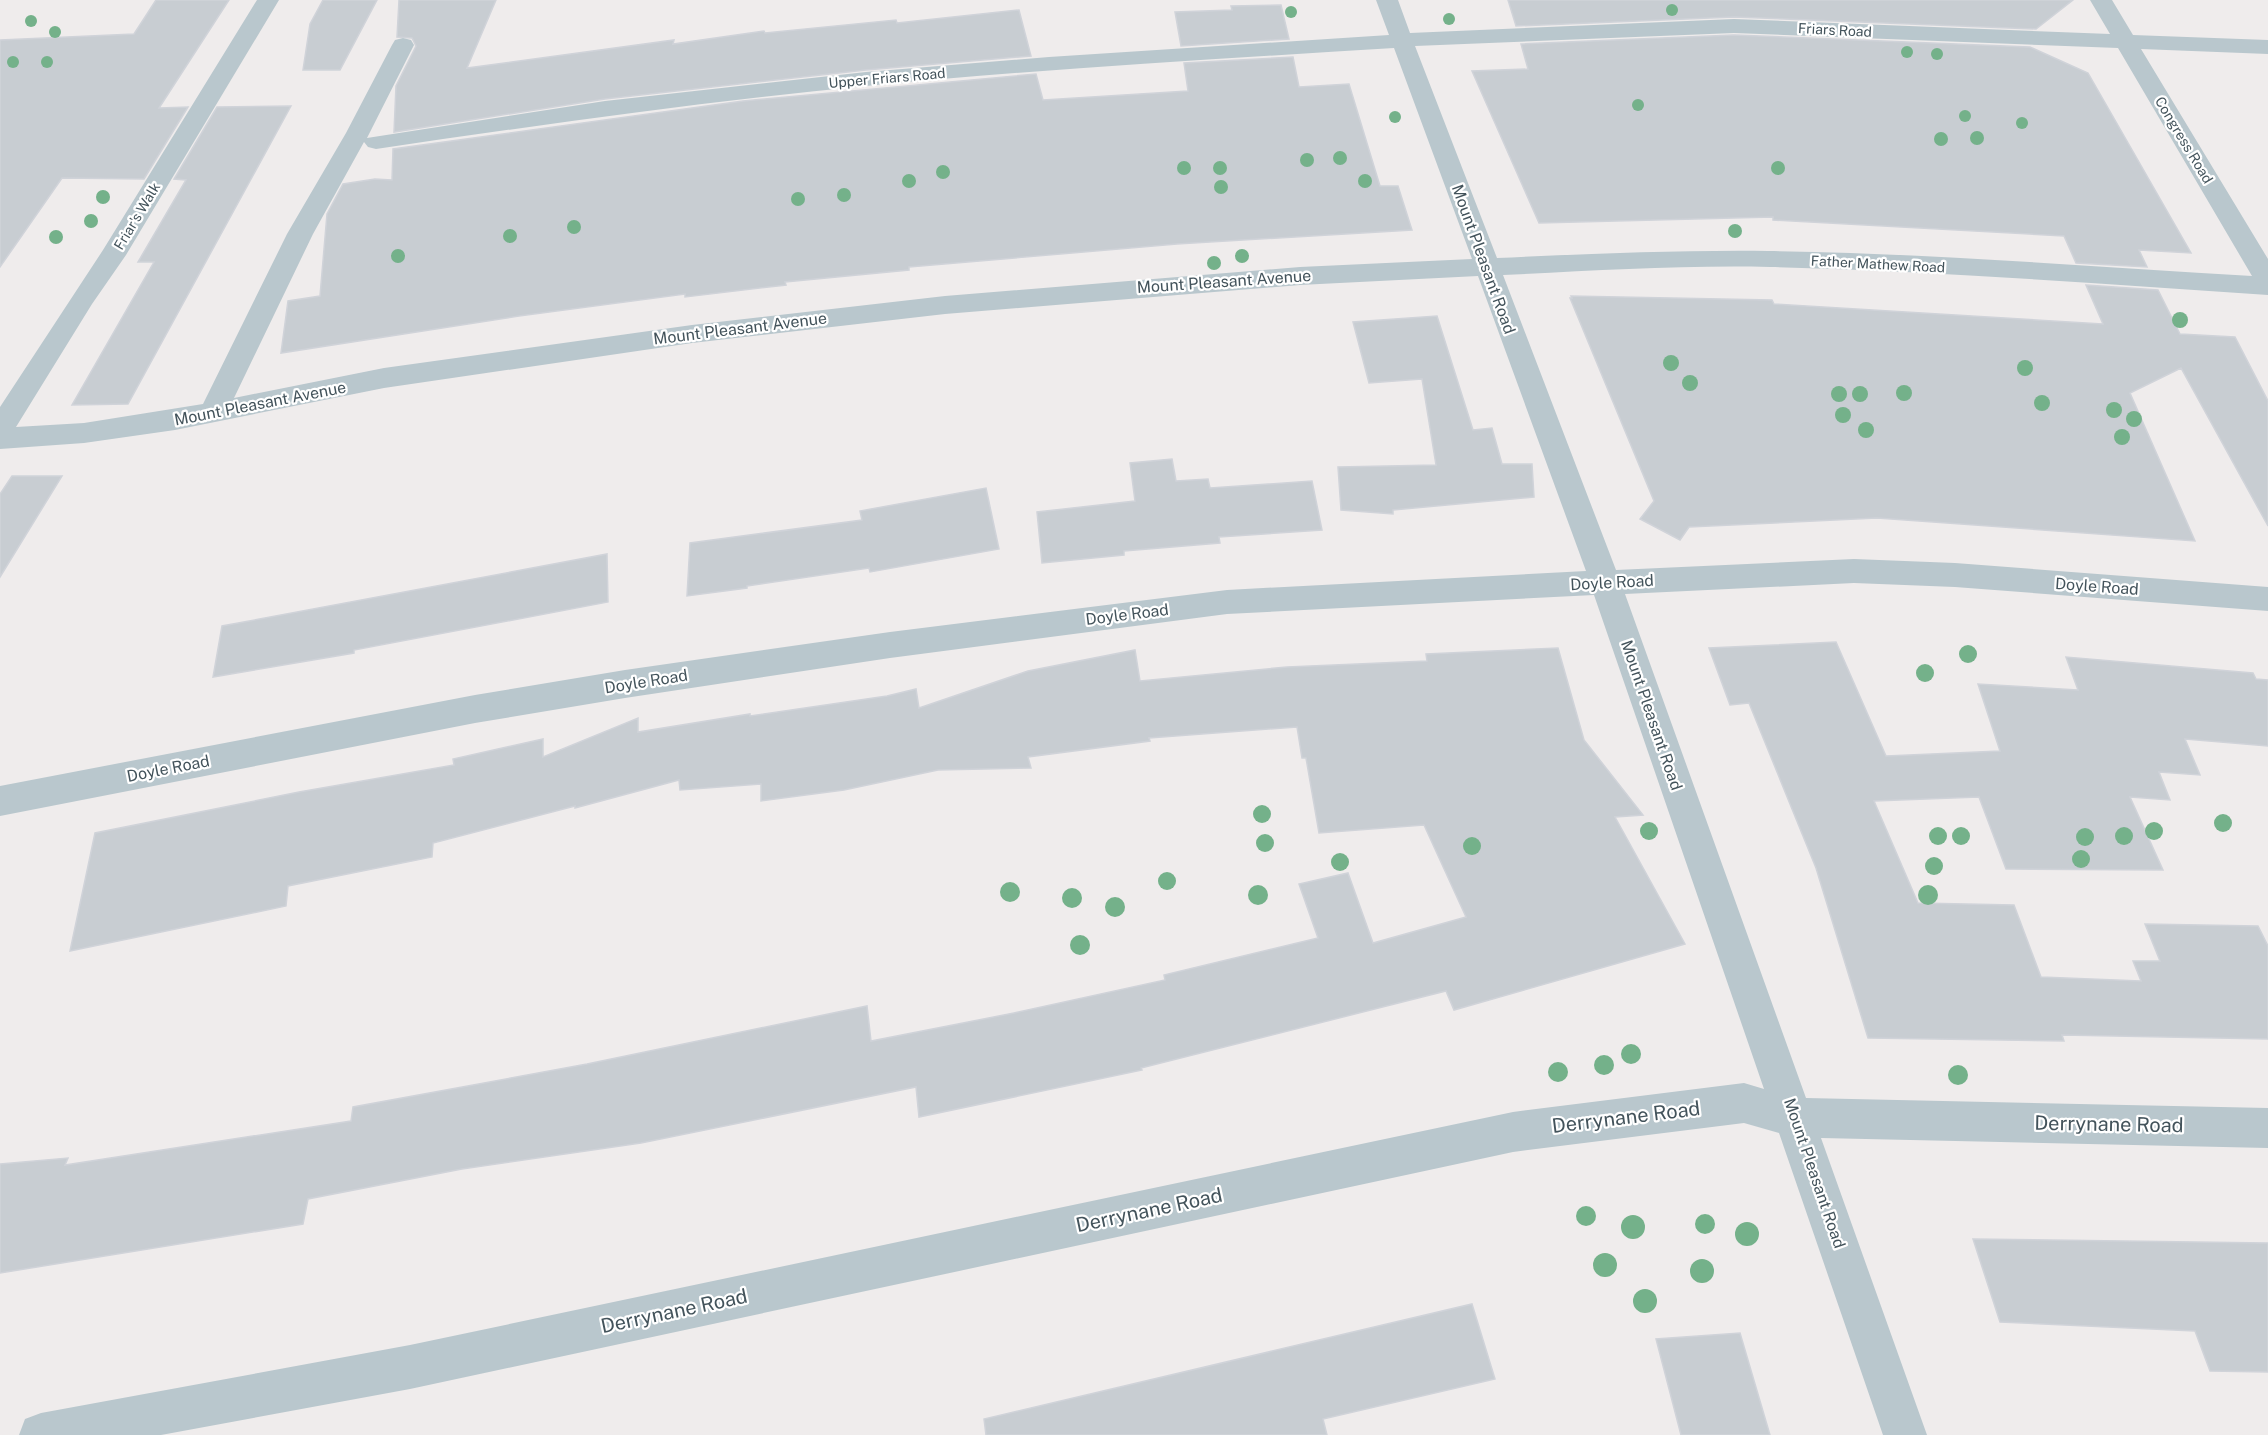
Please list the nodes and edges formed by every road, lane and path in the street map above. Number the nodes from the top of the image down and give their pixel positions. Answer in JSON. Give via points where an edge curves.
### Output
{"nodes":[{"id":1,"x":268,"y":0,"type":"edge"},
{"id":2,"x":1387,"y":0,"type":"edge"},
{"id":3,"x":2101,"y":0,"type":"edge"},
{"id":4,"x":1402,"y":40,"type":"junction"},
{"id":5,"x":2125,"y":42,"type":"junction"},
{"id":6,"x":403,"y":45,"type":"dead end"},
{"id":7,"x":2268,"y":47,"type":"edge"},
{"id":8,"x":376,"y":142,"type":"dead end"},
{"id":9,"x":1487,"y":267,"type":"junction"},
{"id":10,"x":2268,"y":280,"type":"edge"},
{"id":11,"x":2268,"y":286,"type":"edge"},
{"id":12,"x":213,"y":413,"type":"junction"},
{"id":13,"x":0,"y":430,"type":"edge"},
{"id":14,"x":0,"y":439,"type":"edge"},
{"id":15,"x":1605,"y":582,"type":"junction"},
{"id":16,"x":2268,"y":599,"type":"edge"},
{"id":17,"x":0,"y":801,"type":"edge"},
{"id":18,"x":1795,"y":1118,"type":"junction"},
{"id":19,"x":2268,"y":1128,"type":"edge"},
{"id":20,"x":41,"y":1435,"type":"edge"},
{"id":21,"x":1905,"y":1435,"type":"edge"}],
"edges":[{"from":1,"to":13,"type":"street","name":"Friar's Walk","via":[[113,255]]},
{"from":2,"to":4,"type":"street","name":"Mount Pleasant Road"},
{"from":3,"to":5,"type":"street","name":"Congress Road"},
{"from":4,"to":5,"type":"street","name":"Friars Road","via":[[1734,26]]},
{"from":4,"to":8,"type":"street","name":"Upper Friars Road","via":[[866,79],[605,108]]},
{"from":4,"to":9,"type":"street","name":"Mount Pleasant Road"},
{"from":5,"to":7,"type":"street","name":"Friars Road"},
{"from":5,"to":10,"type":"street","name":"Congress Road"},
{"from":6,"to":12,"type":"street","via":[[300,234]]},
{"from":9,"to":11,"type":"street","name":"Father Mathew Road","via":[[1769,259]]},
{"from":9,"to":12,"type":"street","name":"Mount Pleasant Avenue","via":[[1178,284],[815,319],[408,374]]},
{"from":9,"to":15,"type":"street","name":"Mount Pleasant Road"},
{"from":12,"to":14,"type":"street","name":"Mount Pleasant Avenue","via":[[84,433]]},
{"from":15,"to":16,"type":"street","name":"Doyle Road","via":[[1886,571]]},
{"from":15,"to":17,"type":"street","name":"Doyle Road","via":[[1227,602],[890,645],[475,709]]},
{"from":15,"to":18,"type":"street","name":"Mount Pleasant Road"},
{"from":18,"to":19,"type":"street","name":"Derrynane Road"},
{"from":18,"to":20,"type":"street","name":"Derrynane Road","via":[[1744,1103],[1513,1132],[421,1365]]},
{"from":18,"to":21,"type":"street","name":"Mount Pleasant Road"}]}
